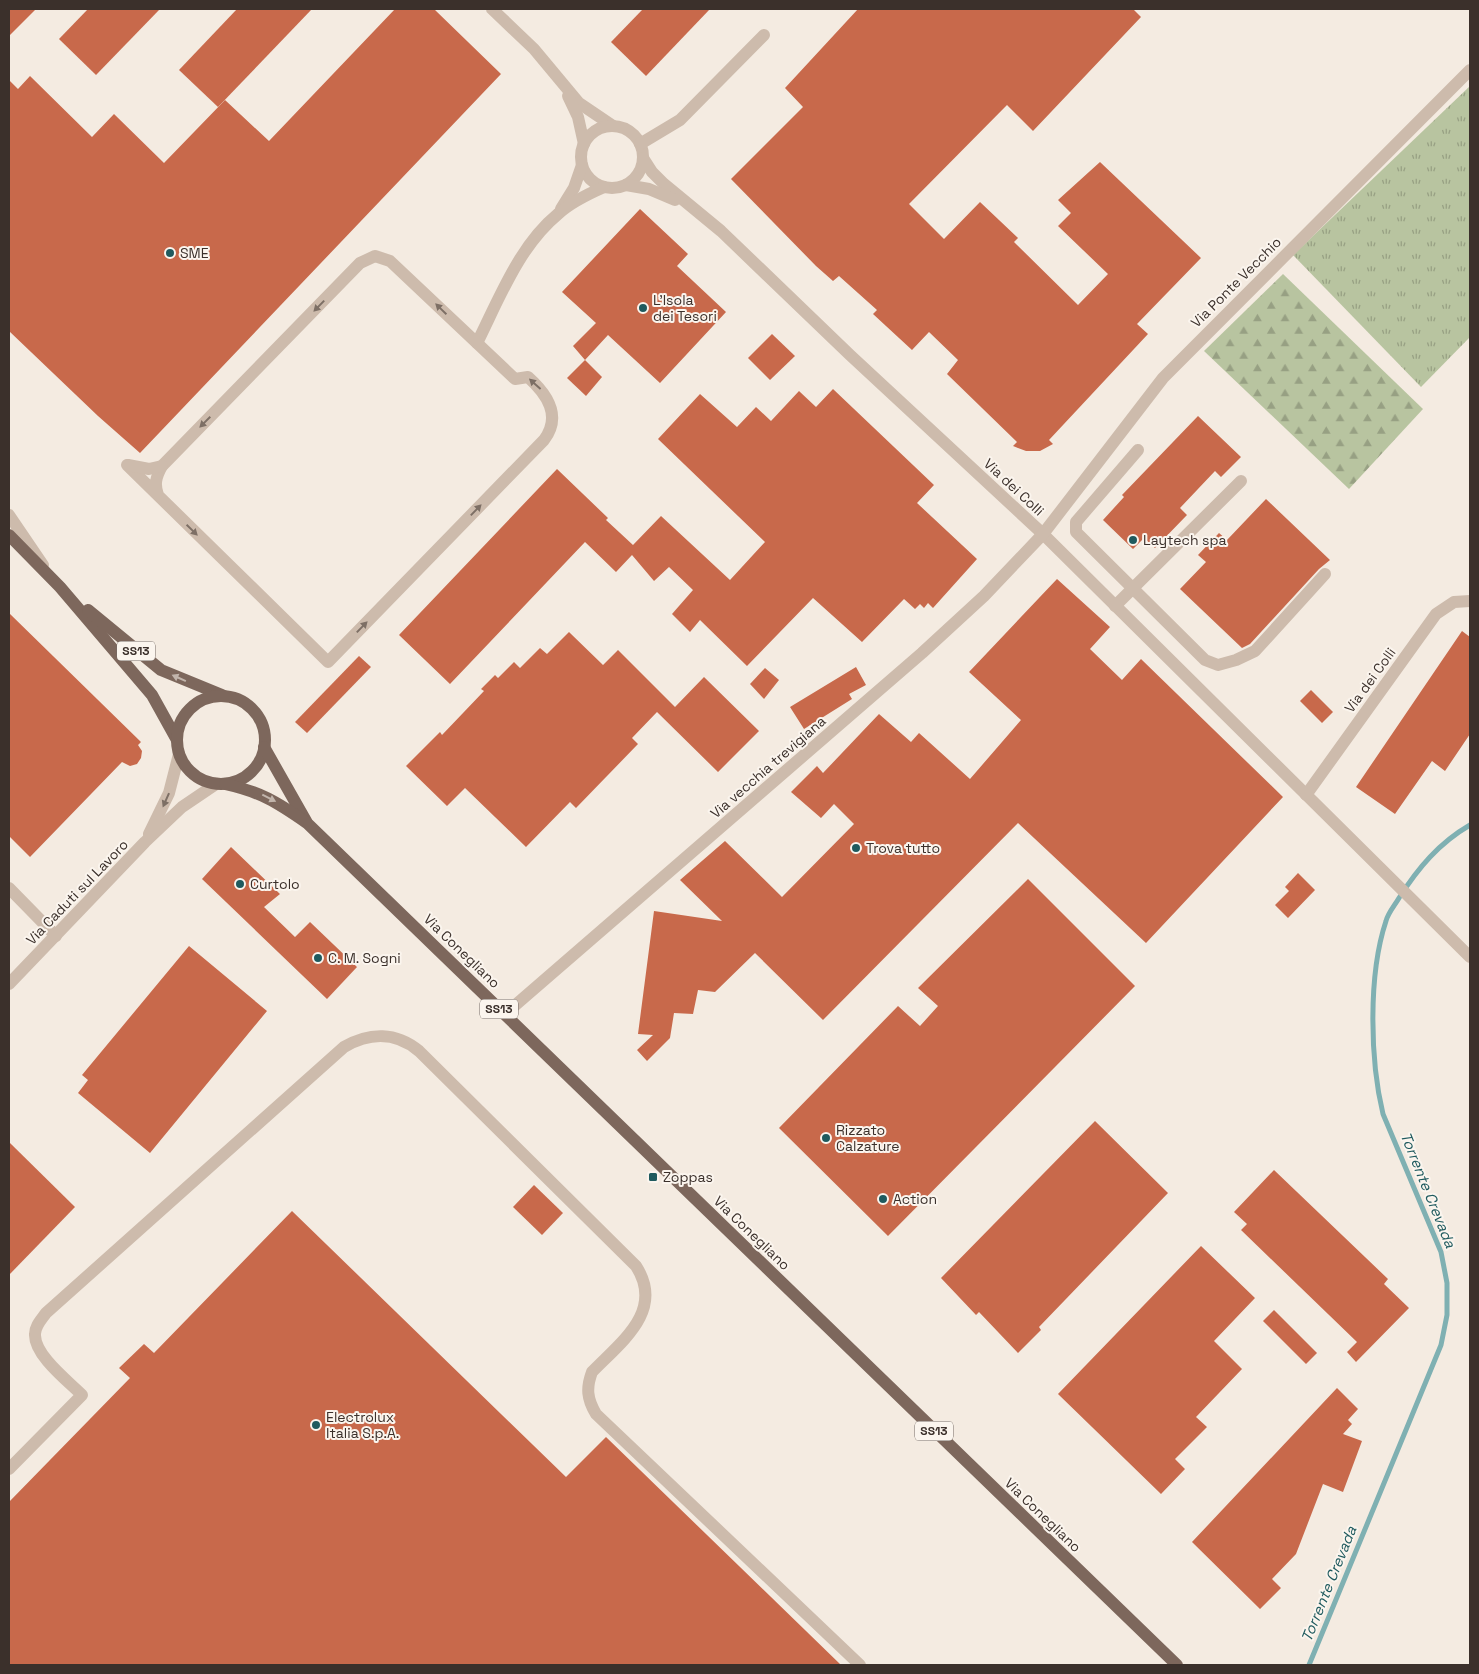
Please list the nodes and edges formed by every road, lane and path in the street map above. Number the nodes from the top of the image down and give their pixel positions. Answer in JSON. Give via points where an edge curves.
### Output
{"nodes":[{"id":1,"x":492,"y":9,"type":"edge"},
{"id":2,"x":764,"y":35,"type":"dead end"},
{"id":3,"x":1470,"y":70,"type":"edge"},
{"id":4,"x":565,"y":89,"type":"junction"},
{"id":5,"x":613,"y":126,"type":"junction"},
{"id":6,"x":584,"y":144,"type":"junction"},
{"id":7,"x":640,"y":144,"type":"junction"},
{"id":8,"x":643,"y":158,"type":"junction"},
{"id":9,"x":582,"y":165,"type":"junction"},
{"id":10,"x":626,"y":185,"type":"junction"},
{"id":11,"x":604,"y":187,"type":"junction"},
{"id":12,"x":693,"y":209,"type":"junction"},
{"id":13,"x":558,"y":213,"type":"junction"},
{"id":14,"x":476,"y":343,"type":"junction"},
{"id":15,"x":1138,"y":450,"type":"dead end"},
{"id":16,"x":162,"y":466,"type":"junction"},
{"id":17,"x":1241,"y":481,"type":"dead end"},
{"id":18,"x":158,"y":496,"type":"junction"},
{"id":19,"x":9,"y":514,"type":"edge"},
{"id":20,"x":1042,"y":534,"type":"junction"},
{"id":21,"x":9,"y":535,"type":"edge"},
{"id":22,"x":1325,"y":574,"type":"dead end"},
{"id":23,"x":50,"y":575,"type":"junction"},
{"id":24,"x":60,"y":586,"type":"junction"},
{"id":25,"x":1133,"y":589,"type":"junction"},
{"id":26,"x":1470,"y":600,"type":"edge"},
{"id":27,"x":1115,"y":606,"type":"junction"},
{"id":28,"x":224,"y":696,"type":"junction"},
{"id":29,"x":177,"y":740,"type":"junction"},
{"id":30,"x":264,"y":747,"type":"junction"},
{"id":31,"x":179,"y":754,"type":"junction"},
{"id":32,"x":220,"y":784,"type":"junction"},
{"id":33,"x":1306,"y":795,"type":"junction"},
{"id":34,"x":307,"y":823,"type":"junction"},
{"id":35,"x":145,"y":842,"type":"junction"},
{"id":36,"x":9,"y":888,"type":"edge"},
{"id":37,"x":56,"y":936,"type":"junction"},
{"id":38,"x":1470,"y":957,"type":"edge"},
{"id":39,"x":9,"y":984,"type":"edge"},
{"id":40,"x":505,"y":1014,"type":"junction"},
{"id":41,"x":9,"y":1469,"type":"edge"},
{"id":42,"x":860,"y":1665,"type":"edge"},
{"id":43,"x":1177,"y":1665,"type":"edge"}],
"edges":[{"from":1,"to":4,"type":"street","via":[[534,49]]},
{"from":2,"to":7,"type":"street","via":[[680,120]]},
{"from":3,"to":20,"type":"street","name":"Via Ponte Vecchio","via":[[1163,378]]},
{"from":4,"to":5,"type":"street"},
{"from":4,"to":6,"type":"street","via":[[578,117]]},
{"from":5,"to":6,"type":"street","via":[[596,130]]},
{"from":5,"to":7,"type":"street","via":[[629,131]]},
{"from":6,"to":9,"type":"street"},
{"from":7,"to":8,"type":"street","name":"Via dei Colli"},
{"from":8,"to":10,"type":"street","via":[[638,174]]},
{"from":8,"to":12,"type":"street","name":"Via dei Colli","via":[[658,178]]},
{"from":9,"to":11,"type":"street","via":[[591,178]]},
{"from":9,"to":13,"type":"street","via":[[574,188]]},
{"from":10,"to":11,"type":"street","name":"Via dei Colli"},
{"from":10,"to":12,"type":"street","name":"Via dei Colli","via":[[660,192]]},
{"from":11,"to":13,"type":"street","name":"Via dei Colli"},
{"from":12,"to":20,"type":"street","name":"Via dei Colli","via":[[721,231]]},
{"from":13,"to":14,"type":"street","via":[[532,241]]},
{"from":14,"to":16,"type":"street","one_way":true,"via":[[390,261],[375,256],[368,258]]},
{"from":18,"to":14,"type":"street","one_way":true,"via":[[328,662],[550,432],[551,404],[541,389],[528,377],[515,379]]},
{"from":15,"to":25,"type":"street","via":[[1076,522],[1076,532]]},
{"from":16,"to":18,"type":"street","via":[[156,475]]},
{"from":16,"to":18,"type":"street","via":[[149,469],[127,465]]},
{"from":17,"to":25,"type":"street"},
{"from":19,"to":23,"type":"street"},
{"from":20,"to":27,"type":"street","name":"Via dei Colli"},
{"from":20,"to":40,"type":"street","name":"Via vecchia trevigiana","via":[[984,596],[922,653]]},
{"from":21,"to":23,"type":"main road","number":"SS13"},
{"from":22,"to":25,"type":"street","via":[[1255,650],[1218,665],[1205,660]]},
{"from":23,"to":24,"type":"main road","number":"SS13"},
{"from":28,"to":24,"type":"main road","number":"SS13","one_way":true,"via":[[161,670]]},
{"from":24,"to":29,"type":"main road","number":"SS13","via":[[152,695]]},
{"from":25,"to":27,"type":"street"},
{"from":26,"to":33,"type":"street","name":"Via dei Colli","via":[[1454,602],[1436,614]]},
{"from":27,"to":33,"type":"street","name":"Via dei Colli"},
{"from":28,"to":29,"type":"main road","via":[[210,697],[186,713],[179,726]]},
{"from":28,"to":30,"type":"main road","via":[[250,707],[260,719]]},
{"from":29,"to":31,"type":"main road"},
{"from":30,"to":32,"type":"main road","via":[[251,772],[239,780]]},
{"from":30,"to":34,"type":"main road","name":"Via Conegliano","number":"SS13"},
{"from":31,"to":32,"type":"main road","via":[[194,774]]},
{"from":31,"to":35,"type":"street","name":"Via Caduti sul Lavoro","one_way":true,"via":[[169,793]]},
{"from":32,"to":34,"type":"main road","name":"Via Conegliano","number":"SS13","one_way":true,"via":[[270,797]]},
{"from":32,"to":35,"type":"street","name":"Via Caduti sul Lavoro","via":[[182,807]]},
{"from":33,"to":38,"type":"street","name":"Via dei Colli"},
{"from":34,"to":40,"type":"main road","name":"Via Conegliano","number":"SS13"},
{"from":35,"to":37,"type":"street","name":"Via Caduti sul Lavoro"},
{"from":36,"to":37,"type":"street"},
{"from":37,"to":39,"type":"street","name":"Via Caduti sul Lavoro"},
{"from":40,"to":43,"type":"main road","name":"Via Conegliano","number":"SS13"},
{"from":41,"to":42,"type":"street","via":[[82,1395],[42,1355],[36,1344],[38,1323],[46,1314],[344,1047],[364,1038],[400,1038],[419,1051],[642,1275],[646,1301],[643,1313],[592,1372],[588,1382],[587,1392],[596,1414]]}]}
